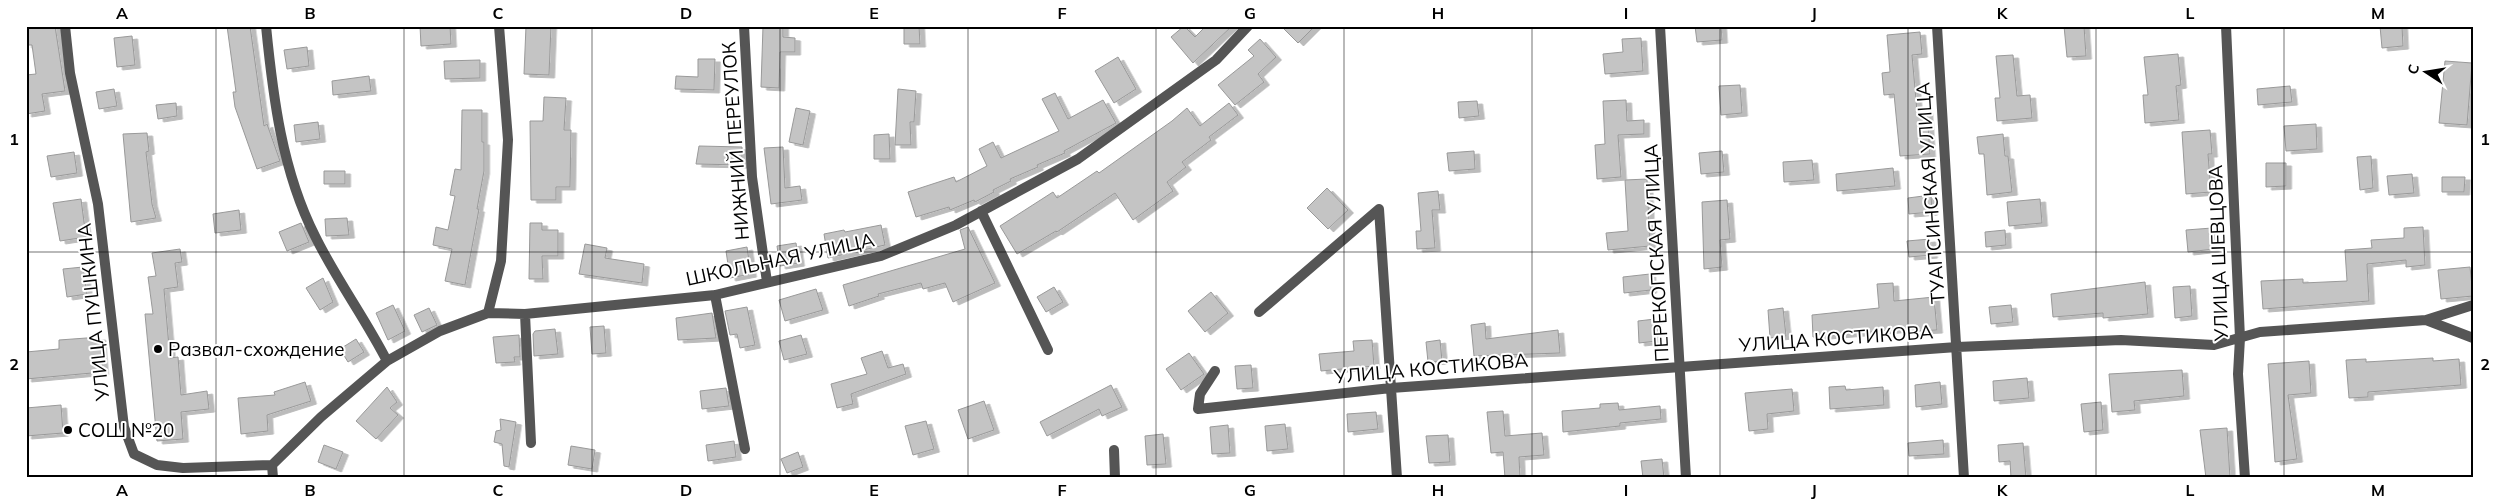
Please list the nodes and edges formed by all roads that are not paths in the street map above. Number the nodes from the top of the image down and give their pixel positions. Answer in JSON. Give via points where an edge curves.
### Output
{"nodes":[{"id":1,"x":65,"y":26,"type":"edge"},
{"id":2,"x":266,"y":26,"type":"edge"},
{"id":3,"x":499,"y":26,"type":"edge"},
{"id":4,"x":744,"y":26,"type":"edge"},
{"id":5,"x":1248,"y":26,"type":"edge"},
{"id":6,"x":1660,"y":26,"type":"edge"},
{"id":7,"x":1937,"y":26,"type":"edge"},
{"id":8,"x":2226,"y":26,"type":"edge"},
{"id":9,"x":981,"y":211,"type":"junction"},
{"id":10,"x":767,"y":282,"type":"junction"},
{"id":11,"x":715,"y":295,"type":"junction"},
{"id":12,"x":2473,"y":305,"type":"edge"},
{"id":13,"x":1259,"y":312,"type":"dead end"},
{"id":14,"x":488,"y":314,"type":"junction"},
{"id":15,"x":525,"y":314,"type":"junction"},
{"id":16,"x":2426,"y":320,"type":"junction"},
{"id":17,"x":2240,"y":338,"type":"junction"},
{"id":18,"x":2473,"y":338,"type":"edge"},
{"id":19,"x":1957,"y":347,"type":"junction"},
{"id":20,"x":1048,"y":350,"type":"dead end"},
{"id":21,"x":388,"y":361,"type":"junction"},
{"id":22,"x":1681,"y":366,"type":"junction"},
{"id":23,"x":1215,"y":371,"type":"dead end"},
{"id":24,"x":1391,"y":388,"type":"junction"},
{"id":25,"x":532,"y":443,"type":"dead end"},
{"id":26,"x":745,"y":449,"type":"dead end"},
{"id":27,"x":1114,"y":450,"type":"dead end"},
{"id":28,"x":272,"y":465,"type":"junction"},
{"id":29,"x":273,"y":478,"type":"edge"},
{"id":30,"x":1115,"y":478,"type":"edge"},
{"id":31,"x":1397,"y":478,"type":"edge"},
{"id":32,"x":1686,"y":478,"type":"edge"},
{"id":33,"x":1964,"y":478,"type":"edge"},
{"id":34,"x":2245,"y":478,"type":"edge"}],
"edges":[{"from":1,"to":28,"type":"street","name":"УЛИЦА ПУШКИНА","via":[[70,73],[98,204],[124,427],[134,454],[157,465],[183,468]]},
{"from":2,"to":21,"type":"street","via":[[272,92],[290,172],[314,235]]},
{"from":3,"to":14,"type":"street","via":[[508,140],[501,261]]},
{"from":4,"to":10,"type":"street","name":"НИЖНИЙ ПЕРЕУЛОК","via":[[752,178]]},
{"from":5,"to":9,"type":"street","name":"ШКОЛЬНАЯ УЛИЦА","via":[[1216,60],[1078,159]]},
{"from":6,"to":22,"type":"street","name":"ПЕРЕКОПСКАЯ УЛИЦА"},
{"from":7,"to":19,"type":"street","name":"ТУАПСИНСКАЯ УЛИЦА"},
{"from":8,"to":17,"type":"street","name":"УЛИЦА ШЕВЦОВА"},
{"from":9,"to":10,"type":"street","name":"ШКОЛЬНАЯ УЛИЦА","via":[[956,225],[881,256]]},
{"from":9,"to":20,"type":"street"},
{"from":10,"to":11,"type":"street","name":"ШКОЛЬНАЯ УЛИЦА"},
{"from":11,"to":15,"type":"street","name":"ШКОЛЬНАЯ УЛИЦА"},
{"from":11,"to":26,"type":"street"},
{"from":12,"to":16,"type":"street","name":"УЛИЦА КОСТИКОВА"},
{"from":13,"to":24,"type":"street","via":[[1379,209]]},
{"from":14,"to":15,"type":"street","name":"ШКОЛЬНАЯ УЛИЦА"},
{"from":14,"to":21,"type":"street","name":"ШКОЛЬНАЯ УЛИЦА","via":[[440,332]]},
{"from":15,"to":25,"type":"street"},
{"from":16,"to":17,"type":"street","name":"УЛИЦА КОСТИКОВА","via":[[2260,332]]},
{"from":16,"to":18,"type":"street"},
{"from":17,"to":19,"type":"street","name":"УЛИЦА КОСТИКОВА","via":[[2214,345],[2121,340]]},
{"from":17,"to":34,"type":"street","name":"УЛИЦА ШЕВЦОВА","via":[[2238,374]]},
{"from":19,"to":22,"type":"street","name":"УЛИЦА КОСТИКОВА"},
{"from":19,"to":33,"type":"street","name":"ТУАПСИНСКАЯ УЛИЦА"},
{"from":21,"to":28,"type":"street","name":"ШКОЛЬНАЯ УЛИЦА","via":[[321,417]]},
{"from":22,"to":24,"type":"street","name":"УЛИЦА КОСТИКОВА"},
{"from":22,"to":32,"type":"street","name":"ПЕРЕКОПСКАЯ УЛИЦА"},
{"from":23,"to":24,"type":"street","name":"УЛИЦА КОСТИКОВА","via":[[1200,394],[1198,409]]},
{"from":24,"to":31,"type":"street"},
{"from":27,"to":30,"type":"street"},
{"from":28,"to":29,"type":"street"}]}
